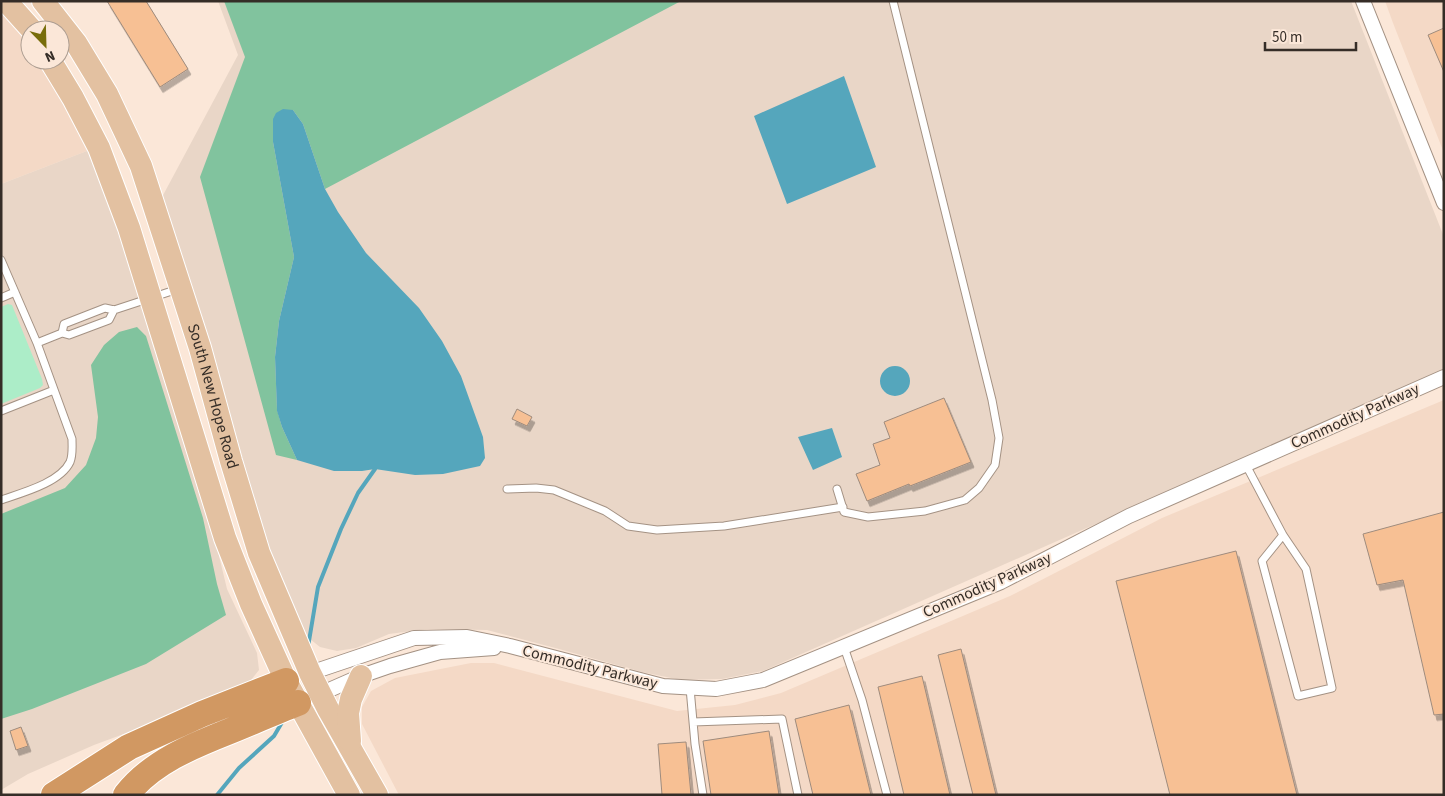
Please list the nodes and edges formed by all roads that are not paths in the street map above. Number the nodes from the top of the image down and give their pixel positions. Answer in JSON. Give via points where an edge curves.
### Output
{"nodes":[{"id":1,"x":6,"y":1,"type":"edge"},
{"id":2,"x":43,"y":1,"type":"edge"},
{"id":3,"x":893,"y":1,"type":"edge"},
{"id":4,"x":1365,"y":2,"type":"edge"},
{"id":5,"x":23,"y":20,"type":"edge"},
{"id":6,"x":56,"y":70,"type":"edge"},
{"id":7,"x":1444,"y":203,"type":"edge"},
{"id":8,"x":1,"y":260,"type":"edge"},
{"id":9,"x":181,"y":288,"type":"junction"},
{"id":10,"x":15,"y":292,"type":"junction"},
{"id":11,"x":1,"y":298,"type":"edge"},
{"id":12,"x":150,"y":298,"type":"junction"},
{"id":13,"x":114,"y":310,"type":"junction"},
{"id":14,"x":62,"y":333,"type":"junction"},
{"id":15,"x":36,"y":343,"type":"junction"},
{"id":16,"x":1444,"y":377,"type":"edge"},
{"id":17,"x":54,"y":390,"type":"junction"},
{"id":18,"x":1,"y":411,"type":"edge"},
{"id":19,"x":1246,"y":465,"type":"junction"},
{"id":20,"x":507,"y":489,"type":"dead end"},
{"id":21,"x":837,"y":489,"type":"dead end"},
{"id":22,"x":1,"y":500,"type":"edge"},
{"id":23,"x":843,"y":507,"type":"junction"},
{"id":24,"x":1283,"y":535,"type":"junction"},
{"id":25,"x":510,"y":646,"type":"junction"},
{"id":26,"x":844,"y":647,"type":"junction"},
{"id":27,"x":361,"y":676,"type":"junction"},
{"id":28,"x":303,"y":688,"type":"junction"},
{"id":29,"x":690,"y":688,"type":"junction"},
{"id":30,"x":693,"y":722,"type":"junction"},
{"id":31,"x":350,"y":747,"type":"junction"},
{"id":32,"x":54,"y":795,"type":"edge"},
{"id":33,"x":126,"y":795,"type":"edge"},
{"id":34,"x":349,"y":795,"type":"edge"},
{"id":35,"x":377,"y":795,"type":"edge"},
{"id":36,"x":702,"y":795,"type":"edge"},
{"id":37,"x":798,"y":795,"type":"edge"},
{"id":38,"x":887,"y":795,"type":"edge"}],
"edges":[{"from":1,"to":5,"type":"main road"},
{"from":2,"to":9,"type":"main road","name":"South New Hope Road","via":[[76,43],[107,94],[140,166]]},
{"from":3,"to":23,"type":"lane","via":[[999,438],[996,465],[980,488],[965,500],[925,511],[868,517],[844,512]]},
{"from":4,"to":7,"type":"street"},
{"from":6,"to":12,"type":"main road","name":"South New Hope Road","via":[[99,148],[129,228]]},
{"from":8,"to":10,"type":"lane"},
{"from":9,"to":12,"type":"lane"},
{"from":9,"to":28,"type":"main road","name":"South New Hope Road","via":[[259,553]]},
{"from":10,"to":11,"type":"lane"},
{"from":10,"to":15,"type":"lane"},
{"from":12,"to":13,"type":"lane"},
{"from":12,"to":28,"type":"main road","name":"South New Hope Road","via":[[225,538],[251,604]]},
{"from":13,"to":14,"type":"lane","via":[[109,320],[70,335]]},
{"from":13,"to":14,"type":"lane","via":[[105,308],[64,324]]},
{"from":14,"to":15,"type":"lane"},
{"from":15,"to":17,"type":"lane"},
{"from":16,"to":19,"type":"street","name":"Commodity Parkway"},
{"from":17,"to":18,"type":"lane"},
{"from":17,"to":22,"type":"lane","via":[[72,439],[71,461],[63,472],[41,485]]},
{"from":19,"to":24,"type":"lane"},
{"from":19,"to":26,"type":"street","name":"Commodity Parkway","via":[[1128,516],[1001,582]]},
{"from":20,"to":23,"type":"lane","via":[[554,490],[605,511],[628,526],[657,530],[724,526]]},
{"from":21,"to":23,"type":"lane"},
{"from":24,"to":24,"type":"lane","via":[[1306,568],[1332,688],[1298,696],[1262,561]]},
{"from":25,"to":27,"type":"street","name":"Commodity Parkway","via":[[440,652]]},
{"from":25,"to":28,"type":"street","name":"Commodity Parkway","via":[[467,637],[414,638]]},
{"from":25,"to":29,"type":"street","name":"Commodity Parkway","via":[[664,686]]},
{"from":26,"to":29,"type":"street","name":"Commodity Parkway","via":[[763,680],[716,689]]},
{"from":26,"to":38,"type":"lane"},
{"from":27,"to":28,"type":"street","name":"Commodity Parkway"},
{"from":27,"to":31,"type":"main road","via":[[348,713]]},
{"from":28,"to":31,"type":"main road","name":"South New Hope Road"},
{"from":28,"to":32,"type":"highway","via":[[202,714],[129,747]]},
{"from":28,"to":33,"type":"highway","via":[[162,762],[137,781]]},
{"from":28,"to":34,"type":"main road","name":"South New Hope Road"},
{"from":29,"to":30,"type":"lane"},
{"from":30,"to":36,"type":"lane"},
{"from":30,"to":37,"type":"lane","via":[[782,719]]},
{"from":31,"to":35,"type":"main road","name":"South New Hope Road"}]}
